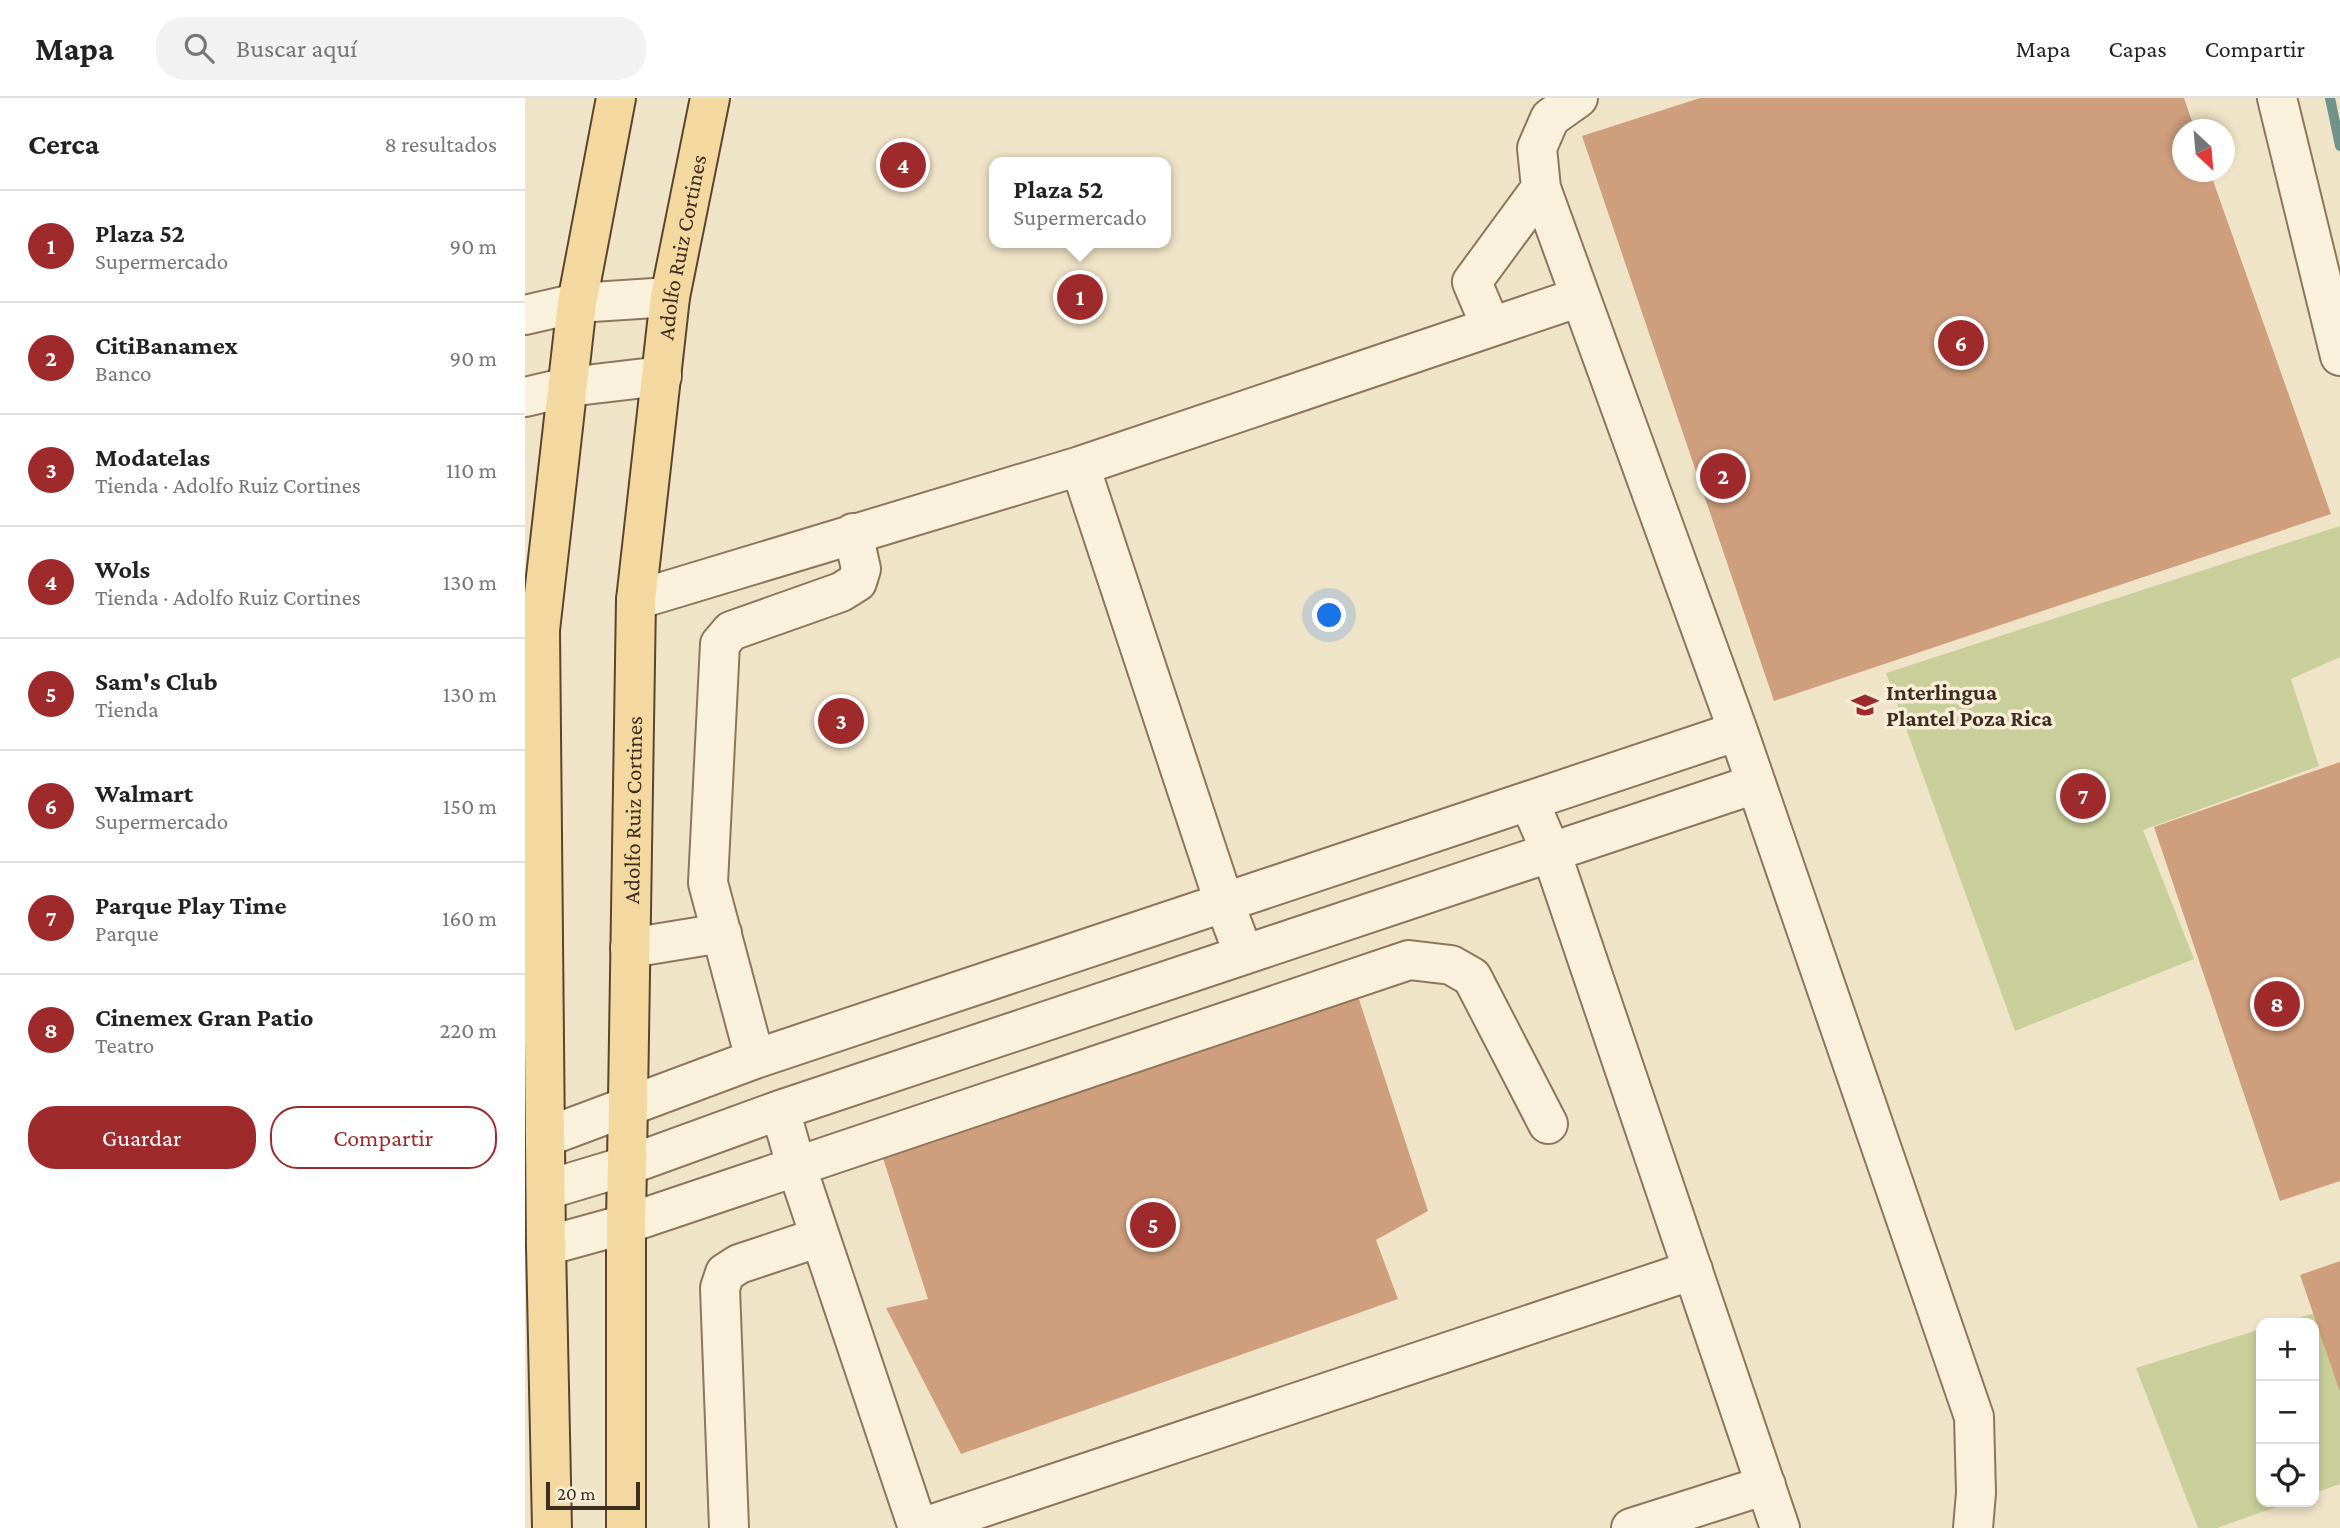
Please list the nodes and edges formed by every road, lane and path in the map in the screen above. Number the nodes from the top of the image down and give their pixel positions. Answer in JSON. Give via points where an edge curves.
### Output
{"nodes":[{"id":1,"x":616,"y":98,"type":"edge"},
{"id":2,"x":711,"y":98,"type":"edge"},
{"id":3,"x":1578,"y":98,"type":"edge"},
{"id":4,"x":2277,"y":98,"type":"edge"},
{"id":5,"x":1541,"y":188,"type":"junction"},
{"id":6,"x":670,"y":297,"type":"junction"},
{"id":7,"x":1580,"y":297,"type":"junction"},
{"id":8,"x":577,"y":303,"type":"junction"},
{"id":9,"x":525,"y":315,"type":"edge"},
{"id":10,"x":1490,"y":327,"type":"junction"},
{"id":11,"x":2340,"y":356,"type":"edge"},
{"id":12,"x":662,"y":376,"type":"junction"},
{"id":13,"x":568,"y":387,"type":"junction"},
{"id":14,"x":525,"y":397,"type":"edge"},
{"id":15,"x":1080,"y":466,"type":"junction"},
{"id":16,"x":853,"y":533,"type":"junction"},
{"id":17,"x":636,"y":600,"type":"junction"},
{"id":18,"x":533,"y":633,"type":"edge"},
{"id":19,"x":1738,"y":731,"type":"junction"},
{"id":20,"x":1755,"y":784,"type":"junction"},
{"id":21,"x":1529,"y":801,"type":"junction"},
{"id":22,"x":1551,"y":852,"type":"junction"},
{"id":23,"x":1224,"y":902,"type":"junction"},
{"id":24,"x":722,"y":933,"type":"junction"},
{"id":25,"x":630,"y":948,"type":"junction"},
{"id":26,"x":1244,"y":955,"type":"junction"},
{"id":27,"x":755,"y":1059,"type":"junction"},
{"id":28,"x":627,"y":1106,"type":"junction"},
{"id":29,"x":780,"y":1110,"type":"junction"},
{"id":30,"x":1548,"y":1124,"type":"dead end"},
{"id":31,"x":546,"y":1137,"type":"junction"},
{"id":32,"x":626,"y":1166,"type":"junction"},
{"id":33,"x":796,"y":1166,"type":"junction"},
{"id":34,"x":546,"y":1190,"type":"junction"},
{"id":35,"x":625,"y":1224,"type":"junction"},
{"id":36,"x":820,"y":1237,"type":"junction"},
{"id":37,"x":546,"y":1246,"type":"junction"},
{"id":38,"x":1693,"y":1270,"type":"junction"},
{"id":39,"x":1766,"y":1485,"type":"junction"},
{"id":40,"x":552,"y":1528,"type":"edge"},
{"id":41,"x":626,"y":1528,"type":"edge"},
{"id":42,"x":729,"y":1528,"type":"edge"},
{"id":43,"x":920,"y":1528,"type":"edge"},
{"id":44,"x":1631,"y":1528,"type":"edge"},
{"id":45,"x":1780,"y":1528,"type":"edge"},
{"id":46,"x":1973,"y":1528,"type":"edge"}],
"edges":[{"from":1,"to":8,"type":"main road"},
{"from":2,"to":6,"type":"main road","name":"Adolfo Ruiz Cortines"},
{"from":3,"to":5,"type":"lane","via":[[1550,118],[1537,148]]},
{"from":4,"to":11,"type":"lane"},
{"from":5,"to":7,"type":"lane"},
{"from":5,"to":10,"type":"lane","via":[[1472,282]]},
{"from":6,"to":8,"type":"lane"},
{"from":6,"to":12,"type":"main road","name":"Adolfo Ruiz Cortines"},
{"from":7,"to":10,"type":"lane"},
{"from":7,"to":19,"type":"lane"},
{"from":8,"to":9,"type":"lane"},
{"from":8,"to":13,"type":"main road"},
{"from":10,"to":15,"type":"lane"},
{"from":12,"to":13,"type":"lane"},
{"from":12,"to":17,"type":"main road","name":"Adolfo Ruiz Cortines"},
{"from":13,"to":14,"type":"lane"},
{"from":13,"to":18,"type":"main road"},
{"from":15,"to":16,"type":"lane"},
{"from":15,"to":23,"type":"lane"},
{"from":16,"to":17,"type":"lane"},
{"from":16,"to":24,"type":"lane","via":[[862,569],[857,582],[841,592],[731,631],[720,643],[708,883]]},
{"from":17,"to":25,"type":"main road","name":"Adolfo Ruiz Cortines"},
{"from":18,"to":31,"type":"main road"},
{"from":19,"to":20,"type":"lane"},
{"from":19,"to":21,"type":"lane"},
{"from":20,"to":22,"type":"lane"},
{"from":20,"to":46,"type":"lane","via":[[1974,1417]]},
{"from":21,"to":22,"type":"lane"},
{"from":21,"to":23,"type":"lane"},
{"from":22,"to":26,"type":"lane"},
{"from":22,"to":38,"type":"lane"},
{"from":23,"to":26,"type":"lane"},
{"from":23,"to":27,"type":"lane"},
{"from":24,"to":25,"type":"lane"},
{"from":24,"to":27,"type":"lane"},
{"from":25,"to":28,"type":"main road","name":"Adolfo Ruiz Cortines"},
{"from":26,"to":29,"type":"lane"},
{"from":27,"to":28,"type":"lane"},
{"from":28,"to":31,"type":"lane"},
{"from":28,"to":32,"type":"main road","name":"Adolfo Ruiz Cortines"},
{"from":29,"to":32,"type":"lane"},
{"from":29,"to":33,"type":"lane"},
{"from":30,"to":33,"type":"lane","via":[[1472,977],[1451,965],[1409,960]]},
{"from":31,"to":34,"type":"main road"},
{"from":32,"to":34,"type":"lane"},
{"from":32,"to":35,"type":"main road","name":"Adolfo Ruiz Cortines"},
{"from":33,"to":35,"type":"lane"},
{"from":33,"to":36,"type":"lane"},
{"from":34,"to":37,"type":"main road"},
{"from":35,"to":37,"type":"lane"},
{"from":35,"to":41,"type":"main road","name":"Adolfo Ruiz Cortines"},
{"from":36,"to":42,"type":"lane","via":[[739,1264],[725,1273],[720,1288]]},
{"from":36,"to":43,"type":"lane"},
{"from":37,"to":40,"type":"main road"},
{"from":38,"to":39,"type":"lane"},
{"from":38,"to":43,"type":"lane"},
{"from":39,"to":44,"type":"lane"},
{"from":39,"to":45,"type":"lane"}]}
